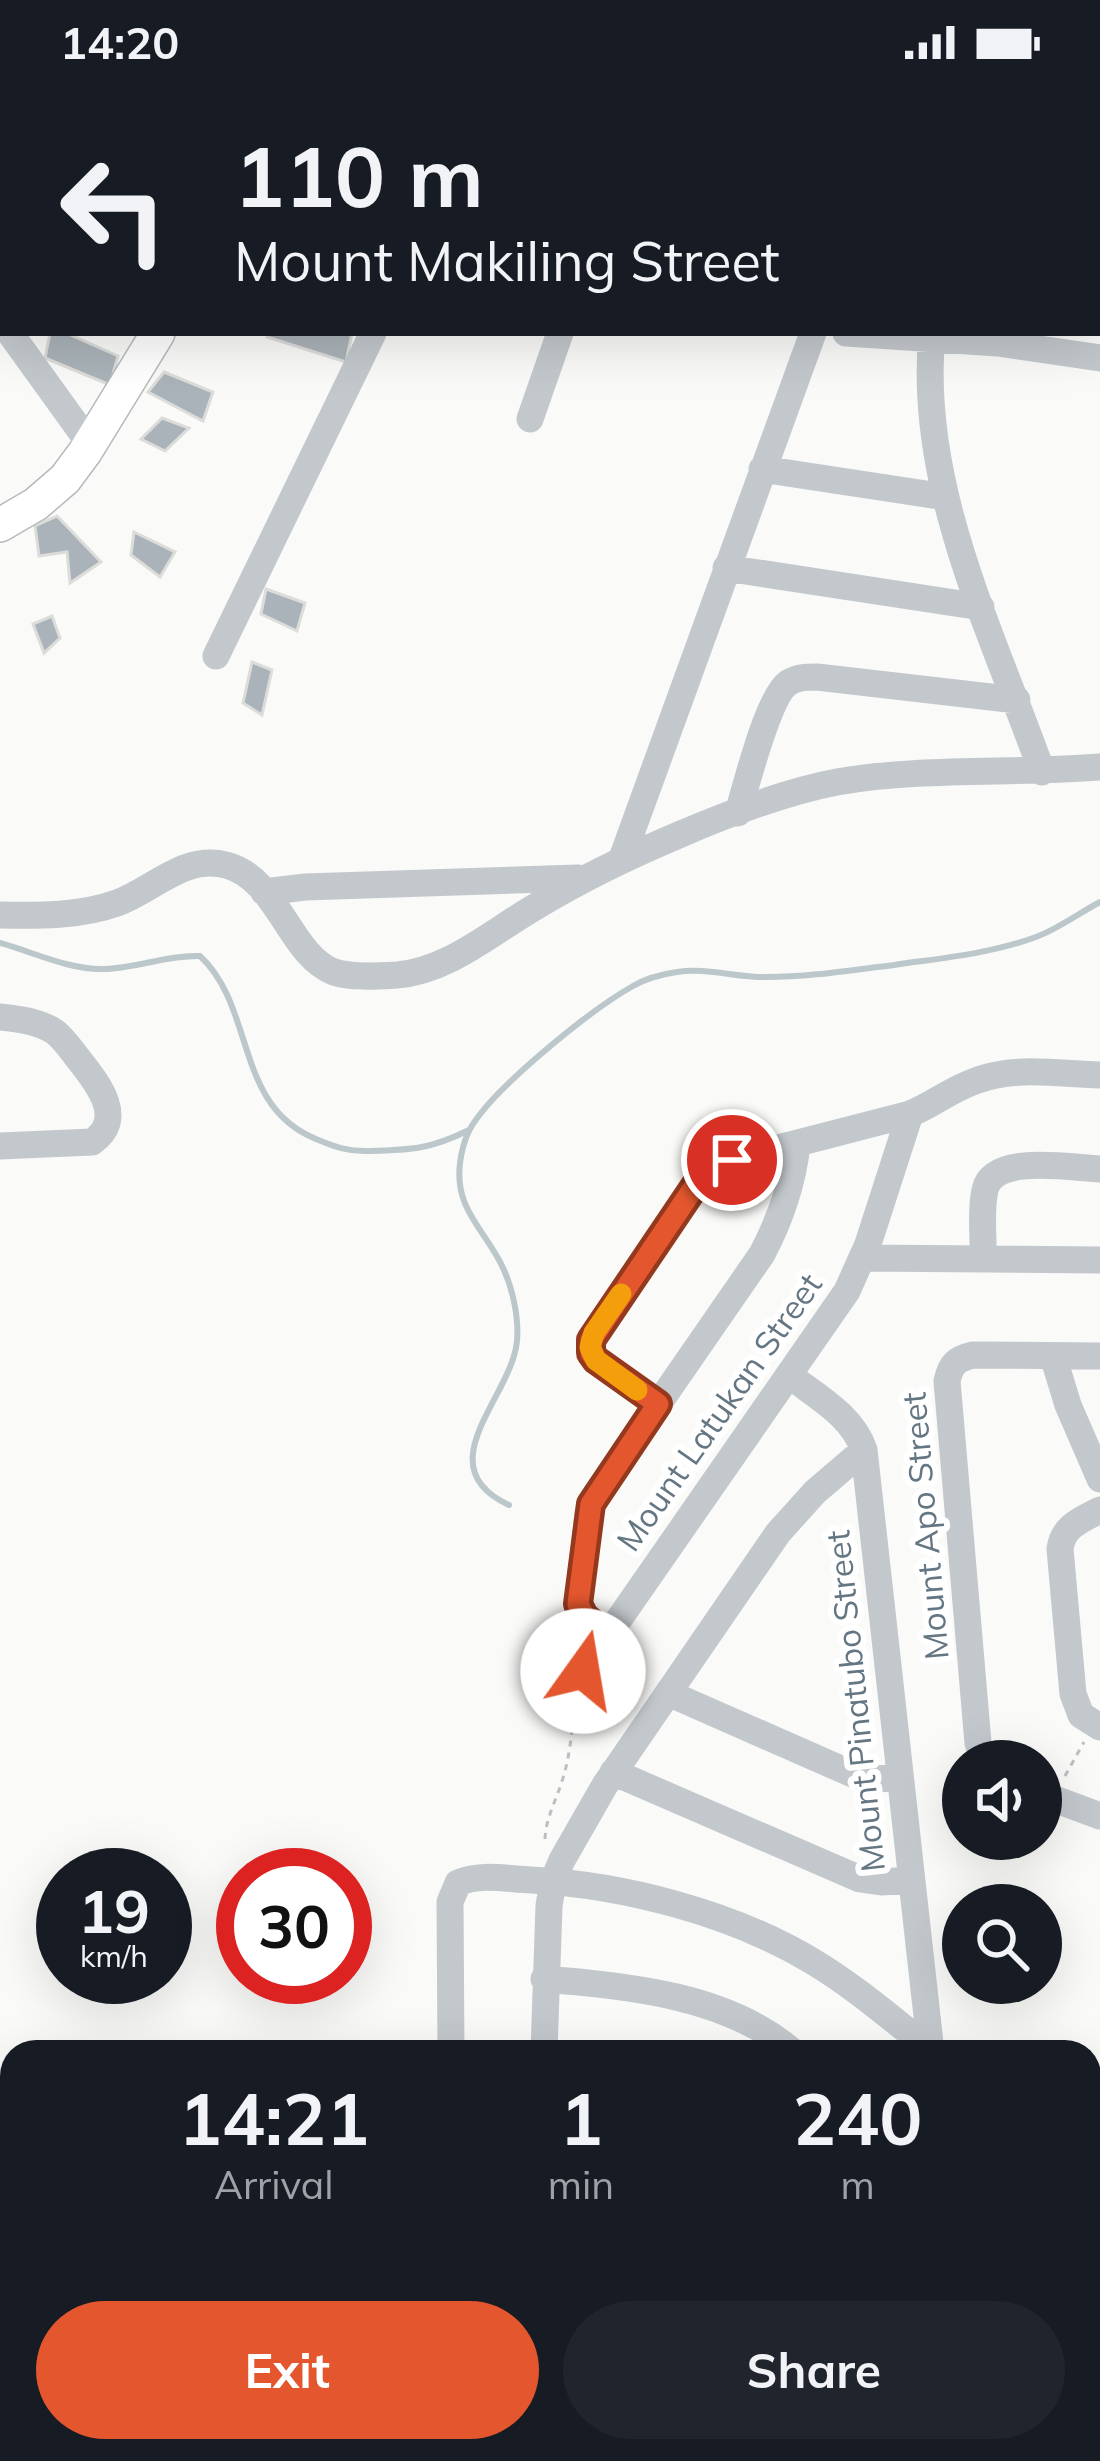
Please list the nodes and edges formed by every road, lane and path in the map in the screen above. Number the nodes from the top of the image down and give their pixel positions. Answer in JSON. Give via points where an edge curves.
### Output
{"nodes":[{"id":1,"x":12,"y":336,"type":"edge"},
{"id":2,"x":156,"y":336,"type":"edge"},
{"id":3,"x":371,"y":336,"type":"edge"},
{"id":4,"x":559,"y":336,"type":"edge"},
{"id":5,"x":812,"y":336,"type":"edge"},
{"id":6,"x":932,"y":336,"type":"edge"},
{"id":7,"x":1100,"y":358,"type":"edge"},
{"id":8,"x":530,"y":419,"type":"dead end"},
{"id":9,"x":90,"y":444,"type":"junction"},
{"id":10,"x":762,"y":469,"type":"junction"},
{"id":11,"x":946,"y":497,"type":"junction"},
{"id":12,"x":0,"y":525,"type":"edge"},
{"id":13,"x":726,"y":568,"type":"junction"},
{"id":14,"x":982,"y":607,"type":"junction"},
{"id":15,"x":216,"y":656,"type":"dead end"},
{"id":16,"x":1017,"y":700,"type":"junction"},
{"id":17,"x":1100,"y":767,"type":"edge"},
{"id":18,"x":1042,"y":772,"type":"junction"},
{"id":19,"x":738,"y":813,"type":"junction"},
{"id":20,"x":622,"y":862,"type":"junction"},
{"id":21,"x":586,"y":877,"type":"junction"},
{"id":22,"x":264,"y":892,"type":"junction"},
{"id":23,"x":0,"y":915,"type":"edge"},
{"id":24,"x":0,"y":1017,"type":"edge"},
{"id":25,"x":1100,"y":1075,"type":"edge"},
{"id":26,"x":910,"y":1114,"type":"junction"},
{"id":27,"x":797,"y":1144,"type":"junction"},
{"id":28,"x":0,"y":1146,"type":"edge"},
{"id":29,"x":1100,"y":1168,"type":"edge"},
{"id":30,"x":863,"y":1258,"type":"junction"},
{"id":31,"x":983,"y":1259,"type":"junction"},
{"id":32,"x":1100,"y":1260,"type":"edge"},
{"id":33,"x":1053,"y":1356,"type":"junction"},
{"id":34,"x":1100,"y":1356,"type":"edge"},
{"id":35,"x":789,"y":1376,"type":"junction"},
{"id":36,"x":658,"y":1404,"type":"junction"},
{"id":37,"x":864,"y":1450,"type":"junction"},
{"id":38,"x":1100,"y":1479,"type":"edge"},
{"id":39,"x":1100,"y":1510,"type":"edge"},
{"id":40,"x":607,"y":1636,"type":"junction"},
{"id":41,"x":583,"y":1671,"type":"joint"},
{"id":42,"x":668,"y":1694,"type":"junction"},
{"id":43,"x":1097,"y":1726,"type":"edge"},
{"id":44,"x":979,"y":1740,"type":"edge"},
{"id":45,"x":614,"y":1772,"type":"junction"},
{"id":46,"x":1062,"y":1775,"type":"edge"},
{"id":47,"x":900,"y":1777,"type":"junction"},
{"id":48,"x":1062,"y":1802,"type":"edge"},
{"id":49,"x":1100,"y":1816,"type":"edge"},
{"id":50,"x":911,"y":1880,"type":"junction"},
{"id":51,"x":553,"y":1882,"type":"junction"},
{"id":52,"x":544,"y":1978,"type":"junction"},
{"id":53,"x":451,"y":2040,"type":"edge"},
{"id":54,"x":544,"y":2040,"type":"edge"},
{"id":55,"x":778,"y":2040,"type":"edge"},
{"id":56,"x":918,"y":2040,"type":"edge"},
{"id":57,"x":929,"y":2040,"type":"edge"}],
"edges":[{"from":1,"to":9,"type":"street"},
{"from":2,"to":9,"type":"main road"},
{"from":3,"to":15,"type":"street"},
{"from":4,"to":8,"type":"street"},
{"from":5,"to":10,"type":"street"},
{"from":6,"to":7,"type":"street"},
{"from":6,"to":11,"type":"street","via":[[930,414]]},
{"from":9,"to":12,"type":"main road","via":[[65,479]]},
{"from":10,"to":11,"type":"street"},
{"from":10,"to":13,"type":"street"},
{"from":11,"to":14,"type":"street"},
{"from":13,"to":14,"type":"street"},
{"from":13,"to":20,"type":"street"},
{"from":14,"to":16,"type":"street"},
{"from":16,"to":18,"type":"street"},
{"from":16,"to":19,"type":"street","via":[[817,677],[790,681],[768,717]]},
{"from":17,"to":18,"type":"street"},
{"from":18,"to":19,"type":"street","via":[[873,777]]},
{"from":19,"to":20,"type":"street"},
{"from":20,"to":21,"type":"street"},
{"from":21,"to":22,"type":"street"},
{"from":21,"to":22,"type":"street","via":[[439,965],[400,975],[338,974],[319,964]]},
{"from":22,"to":23,"type":"street","via":[[228,865],[210,864],[171,873],[119,903]]},
{"from":24,"to":28,"type":"street","via":[[54,1032],[98,1085],[109,1114],[92,1142]]},
{"from":25,"to":26,"type":"street","via":[[998,1074]]},
{"from":26,"to":27,"type":"street"},
{"from":26,"to":30,"type":"street","name":"Mount Latukan Street"},
{"from":27,"to":36,"type":"street","via":[[772,1236]]},
{"from":27,"to":36,"type":"street","via":[[732,1160],[697,1183],[594,1333],[596,1360]]},
{"from":29,"to":31,"type":"street","via":[[998,1172],[986,1186]]},
{"from":30,"to":31,"type":"street"},
{"from":30,"to":35,"type":"street","name":"Mount Latukan Street"},
{"from":31,"to":32,"type":"street"},
{"from":33,"to":34,"type":"street","name":"Mount Apo Street"},
{"from":33,"to":38,"type":"street"},
{"from":33,"to":44,"type":"street","name":"Mount Apo Street","via":[[964,1357],[947,1381]]},
{"from":35,"to":37,"type":"street","via":[[850,1424]]},
{"from":35,"to":40,"type":"street","name":"Mount Latukan Street"},
{"from":36,"to":40,"type":"street","via":[[588,1513],[578,1604]]},
{"from":37,"to":42,"type":"street","via":[[795,1511]]},
{"from":37,"to":47,"type":"street","name":"Mount Pinatubo Street"},
{"from":39,"to":43,"type":"street","via":[[1071,1526],[1060,1549],[1073,1694],[1081,1715]]},
{"from":40,"to":41,"type":"street","name":"Mount Latukan Street"},
{"from":41,"to":51,"type":"path","via":[[546,1828]]},
{"from":42,"to":45,"type":"street"},
{"from":42,"to":47,"type":"street","via":[[857,1776]]},
{"from":43,"to":46,"type":"path"},
{"from":45,"to":50,"type":"street","via":[[860,1879]]},
{"from":45,"to":51,"type":"street"},
{"from":47,"to":50,"type":"street","name":"Mount Pinatubo Street"},
{"from":48,"to":49,"type":"street"},
{"from":50,"to":57,"type":"street","name":"Mount Pinatubo Street"},
{"from":51,"to":52,"type":"street"},
{"from":51,"to":53,"type":"street","via":[[458,1883],[450,1902]]},
{"from":51,"to":56,"type":"street","via":[[656,1900],[761,1936],[811,1961]]},
{"from":52,"to":54,"type":"street"},
{"from":52,"to":55,"type":"street","via":[[676,1998],[741,2018]]}]}
